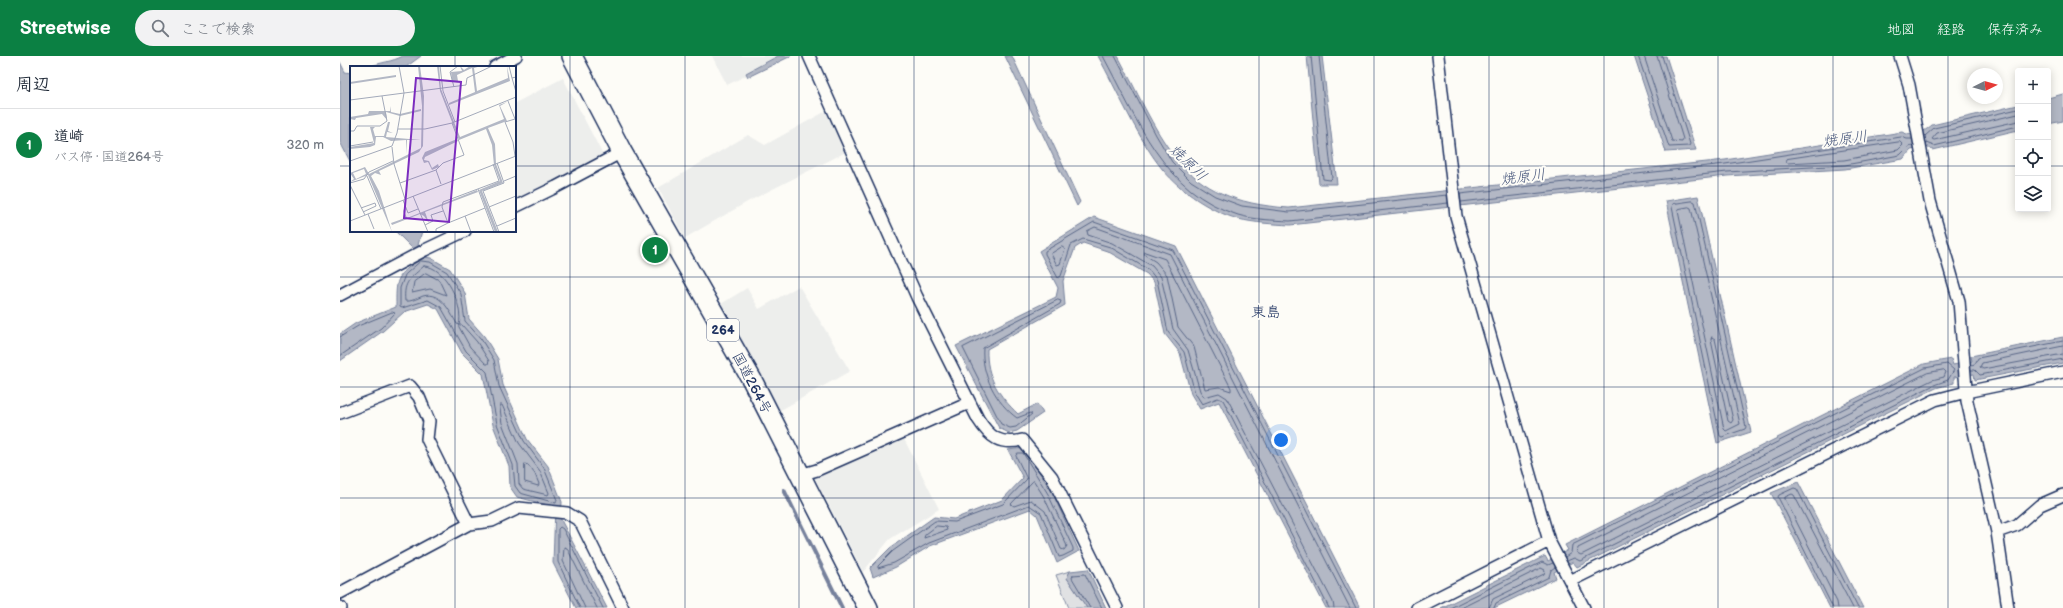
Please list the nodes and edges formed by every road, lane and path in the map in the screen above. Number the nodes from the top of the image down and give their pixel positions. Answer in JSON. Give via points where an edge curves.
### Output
{"nodes":[{"id":1,"x":516,"y":56,"type":"edge"},
{"id":2,"x":574,"y":56,"type":"edge"},
{"id":3,"x":809,"y":56,"type":"edge"},
{"id":4,"x":1438,"y":56,"type":"edge"},
{"id":5,"x":1900,"y":56,"type":"edge"},
{"id":6,"x":497,"y":66,"type":"edge"},
{"id":7,"x":622,"y":152,"type":"junction"},
{"id":8,"x":516,"y":207,"type":"edge"},
{"id":9,"x":463,"y":232,"type":"edge"},
{"id":10,"x":340,"y":295,"type":"edge"},
{"id":11,"x":2063,"y":372,"type":"edge"},
{"id":12,"x":1966,"y":392,"type":"junction"},
{"id":13,"x":969,"y":403,"type":"junction"},
{"id":14,"x":340,"y":413,"type":"edge"},
{"id":15,"x":800,"y":475,"type":"junction"},
{"id":16,"x":2063,"y":495,"type":"edge"},
{"id":17,"x":469,"y":524,"type":"junction"},
{"id":18,"x":1997,"y":532,"type":"junction"},
{"id":19,"x":1549,"y":541,"type":"junction"},
{"id":20,"x":1570,"y":581,"type":"junction"},
{"id":21,"x":340,"y":593,"type":"edge"},
{"id":22,"x":623,"y":608,"type":"edge"},
{"id":23,"x":868,"y":608,"type":"edge"},
{"id":24,"x":1117,"y":608,"type":"edge"},
{"id":25,"x":1417,"y":608,"type":"edge"},
{"id":26,"x":1584,"y":608,"type":"edge"},
{"id":27,"x":2008,"y":608,"type":"edge"}],
"edges":[{"from":1,"to":6,"type":"street"},
{"from":2,"to":7,"type":"highway","name":"国道264号","number":"264"},
{"from":3,"to":13,"type":"street","via":[[917,297]]},
{"from":4,"to":19,"type":"street","via":[[1456,216]]},
{"from":5,"to":12,"type":"street","via":[[1909,85],[1930,201],[1959,301]]},
{"from":7,"to":8,"type":"street"},
{"from":7,"to":15,"type":"highway","name":"国道264号","number":"264","via":[[752,380]]},
{"from":9,"to":10,"type":"street"},
{"from":11,"to":12,"type":"street"},
{"from":12,"to":18,"type":"street"},
{"from":12,"to":20,"type":"street","via":[[1935,400]]},
{"from":13,"to":15,"type":"street"},
{"from":13,"to":24,"type":"street","via":[[984,429],[1002,442],[1022,440],[1052,477]]},
{"from":14,"to":17,"type":"street","via":[[410,386],[419,397],[429,421],[427,439]]},
{"from":15,"to":23,"type":"highway","name":"国道264号","number":"264"},
{"from":16,"to":18,"type":"street","via":[[2040,506],[2017,525]]},
{"from":17,"to":21,"type":"street"},
{"from":17,"to":22,"type":"street","via":[[492,521],[519,508],[567,513],[580,521]]},
{"from":18,"to":27,"type":"street"},
{"from":19,"to":20,"type":"street"},
{"from":19,"to":25,"type":"street"},
{"from":20,"to":26,"type":"street"}]}
